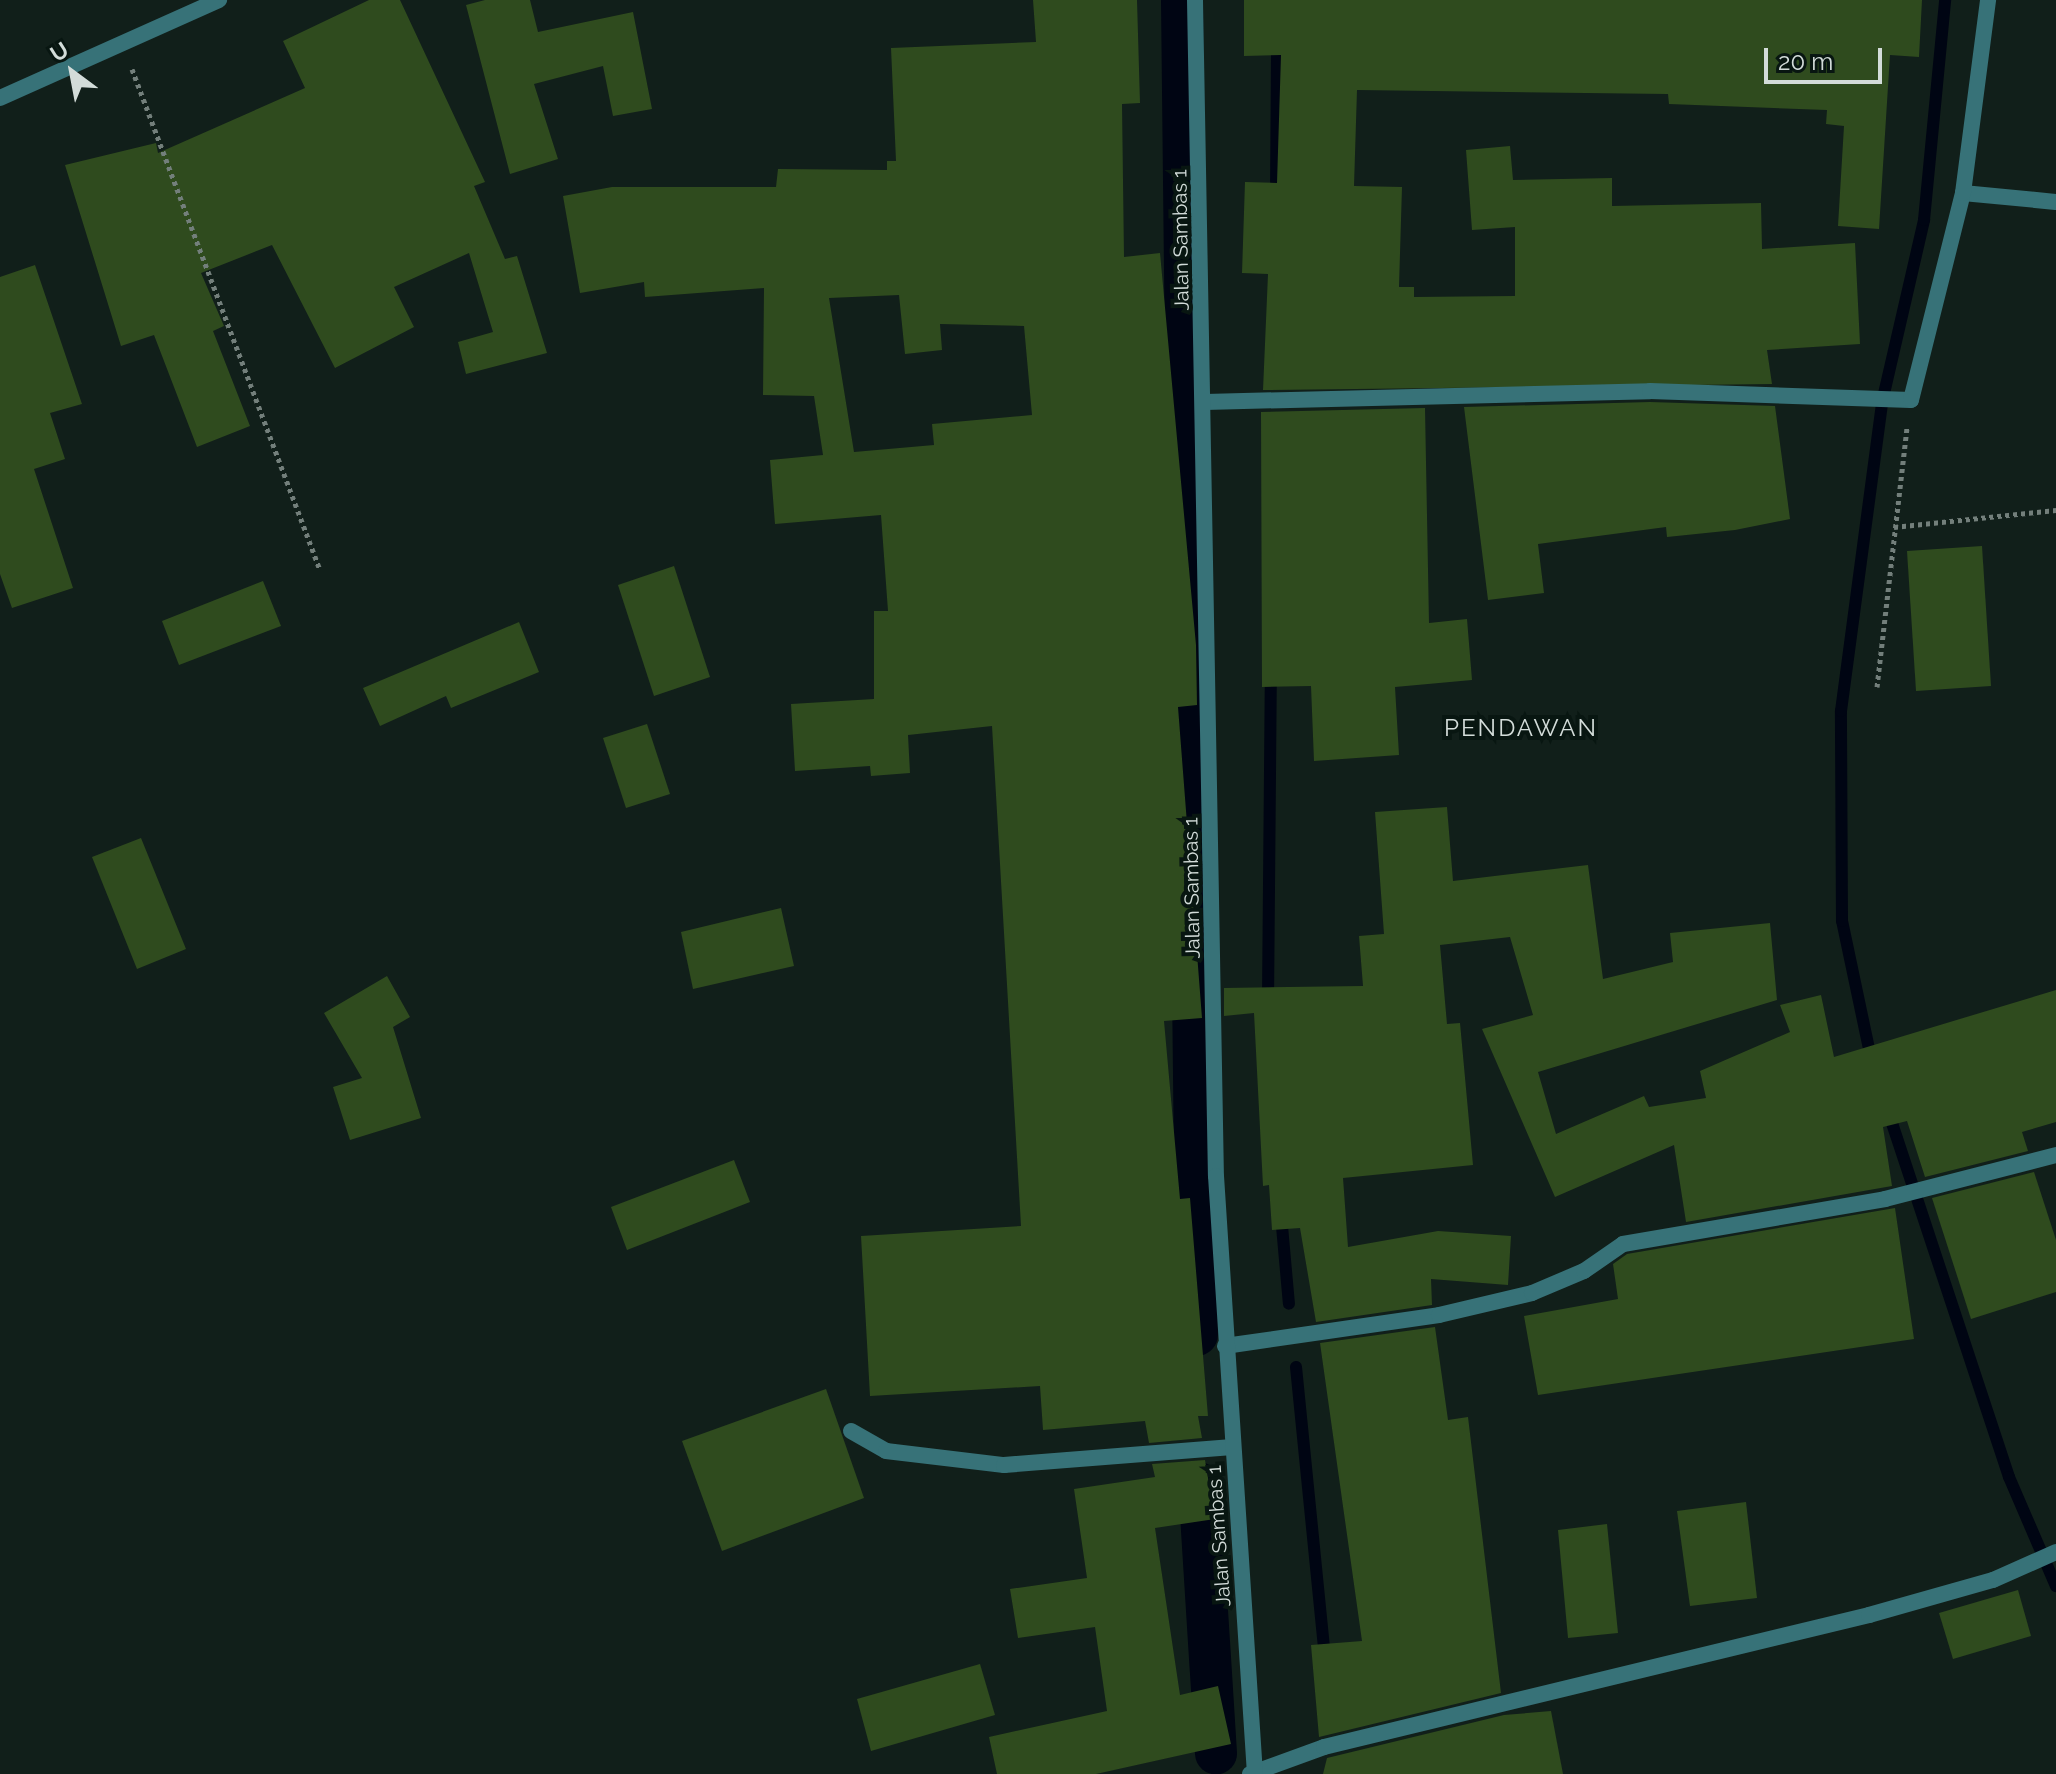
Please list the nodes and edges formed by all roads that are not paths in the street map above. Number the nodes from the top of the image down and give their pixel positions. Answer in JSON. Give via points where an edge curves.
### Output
{"nodes":[{"id":1,"x":219,"y":0,"type":"edge"},
{"id":2,"x":1195,"y":0,"type":"edge"},
{"id":3,"x":1988,"y":0,"type":"edge"},
{"id":4,"x":0,"y":98,"type":"edge"},
{"id":5,"x":1963,"y":193,"type":"junction"},
{"id":6,"x":2056,"y":202,"type":"edge"},
{"id":7,"x":1205,"y":402,"type":"junction"},
{"id":8,"x":2056,"y":1155,"type":"edge"},
{"id":9,"x":1225,"y":1346,"type":"junction"},
{"id":10,"x":851,"y":1431,"type":"dead end"},
{"id":11,"x":1232,"y":1447,"type":"junction"},
{"id":12,"x":2056,"y":1552,"type":"edge"},
{"id":13,"x":1254,"y":1773,"type":"edge"}],
"edges":[{"from":1,"to":4,"type":"street"},
{"from":2,"to":7,"type":"street","name":"Jalan Sambas 1"},
{"from":3,"to":5,"type":"street"},
{"from":5,"to":6,"type":"street"},
{"from":5,"to":7,"type":"street","via":[[1911,400],[1650,391]]},
{"from":7,"to":9,"type":"street","name":"Jalan Sambas 1","via":[[1216,1176]]},
{"from":8,"to":9,"type":"street","via":[[1885,1199],[1623,1244],[1584,1271],[1532,1293],[1439,1315]]},
{"from":9,"to":11,"type":"street","name":"Jalan Sambas 1"},
{"from":10,"to":11,"type":"street","via":[[886,1451],[1004,1465]]},
{"from":11,"to":13,"type":"street","name":"Jalan Sambas 1"},
{"from":12,"to":13,"type":"street","via":[[2026,1568],[1869,1615],[1324,1747]]}]}
